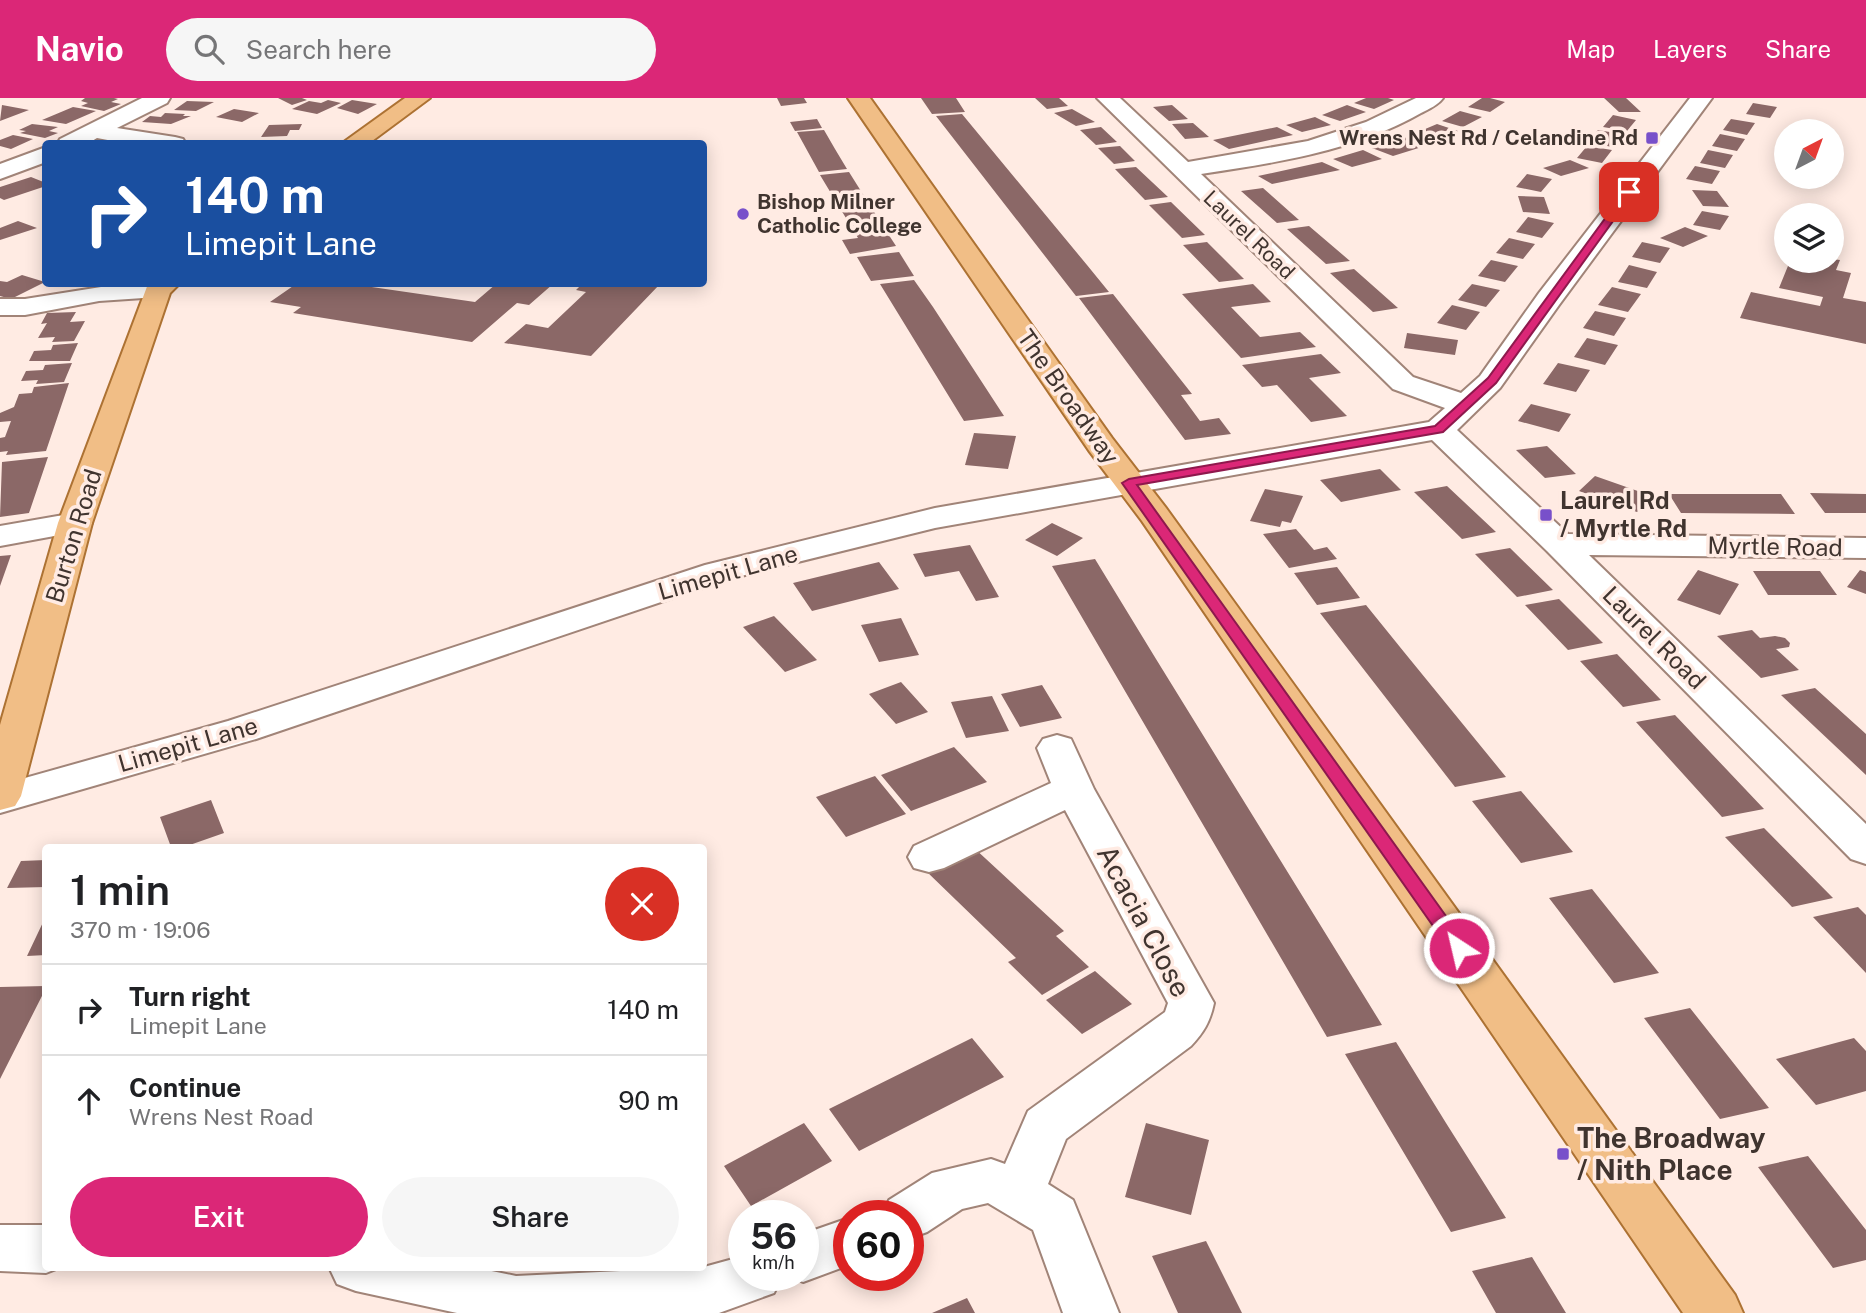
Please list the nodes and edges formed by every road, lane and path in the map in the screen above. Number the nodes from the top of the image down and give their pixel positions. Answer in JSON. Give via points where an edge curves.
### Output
{"nodes":[{"id":1,"x":159,"y":98,"type":"edge"},
{"id":2,"x":419,"y":98,"type":"edge"},
{"id":3,"x":859,"y":98,"type":"edge"},
{"id":4,"x":1108,"y":98,"type":"edge"},
{"id":5,"x":1432,"y":98,"type":"edge"},
{"id":6,"x":1701,"y":98,"type":"edge"},
{"id":7,"x":93,"y":131,"type":"junction"},
{"id":8,"x":76,"y":140,"type":"edge"},
{"id":9,"x":150,"y":140,"type":"edge"},
{"id":10,"x":358,"y":140,"type":"edge"},
{"id":11,"x":42,"y":156,"type":"edge"},
{"id":12,"x":1182,"y":170,"type":"junction"},
{"id":13,"x":0,"y":172,"type":"edge"},
{"id":14,"x":153,"y":287,"type":"edge"},
{"id":15,"x":162,"y":287,"type":"edge"},
{"id":16,"x":0,"y":307,"type":"edge"},
{"id":17,"x":1466,"y":405,"type":"junction"},
{"id":18,"x":1439,"y":429,"type":"junction"},
{"id":19,"x":1129,"y":483,"type":"junction"},
{"id":20,"x":75,"y":523,"type":"junction"},
{"id":21,"x":0,"y":536,"type":"edge"},
{"id":22,"x":1559,"y":544,"type":"junction"},
{"id":23,"x":1866,"y":548,"type":"edge"},
{"id":24,"x":1057,"y":748,"type":"dead end"},
{"id":25,"x":1074,"y":789,"type":"junction"},
{"id":26,"x":0,"y":798,"type":"edge"},
{"id":27,"x":1866,"y":849,"type":"edge"},
{"id":28,"x":929,"y":857,"type":"dead end"},
{"id":29,"x":1019,"y":1193,"type":"junction"},
{"id":30,"x":924,"y":1206,"type":"edge"},
{"id":31,"x":0,"y":1248,"type":"edge"},
{"id":32,"x":42,"y":1249,"type":"edge"},
{"id":33,"x":375,"y":1271,"type":"edge"},
{"id":34,"x":728,"y":1285,"type":"edge"},
{"id":35,"x":1091,"y":1313,"type":"edge"},
{"id":36,"x":1716,"y":1313,"type":"edge"}],
"edges":[{"from":1,"to":7,"type":"street"},
{"from":2,"to":10,"type":"main road"},
{"from":3,"to":19,"type":"main road","name":"The Broadway"},
{"from":4,"to":12,"type":"street","name":"Laurel Road"},
{"from":5,"to":12,"type":"street","via":[[1369,130],[1304,148]]},
{"from":6,"to":17,"type":"street","via":[[1492,380]]},
{"from":7,"to":8,"type":"street"},
{"from":7,"to":9,"type":"street"},
{"from":11,"to":13,"type":"street"},
{"from":12,"to":17,"type":"street","name":"Laurel Road","via":[[1404,383]]},
{"from":14,"to":16,"type":"street"},
{"from":15,"to":20,"type":"main road","name":"Burton Road"},
{"from":17,"to":18,"type":"street"},
{"from":18,"to":19,"type":"street","name":"Limepit Lane"},
{"from":18,"to":22,"type":"street","name":"Laurel Road"},
{"from":19,"to":26,"type":"street","name":"Limepit Lane","via":[[935,518],[717,572],[242,730]]},
{"from":19,"to":36,"type":"main road","name":"The Broadway"},
{"from":20,"to":21,"type":"street"},
{"from":20,"to":26,"type":"main road","name":"Burton Road"},
{"from":22,"to":23,"type":"street","name":"Myrtle Road"},
{"from":22,"to":27,"type":"street","name":"Laurel Road"},
{"from":24,"to":25,"type":"street","name":"Acacia Close"},
{"from":25,"to":28,"type":"street"},
{"from":25,"to":29,"type":"street","name":"Acacia Close","via":[[1191,1003],[1187,1020],[1174,1033],[1046,1126]]},
{"from":29,"to":30,"type":"street","via":[[991,1181],[950,1189]]},
{"from":29,"to":35,"type":"street","via":[[1054,1216]]},
{"from":31,"to":32,"type":"street"},
{"from":33,"to":34,"type":"street","via":[[516,1301],[715,1290]]}]}
